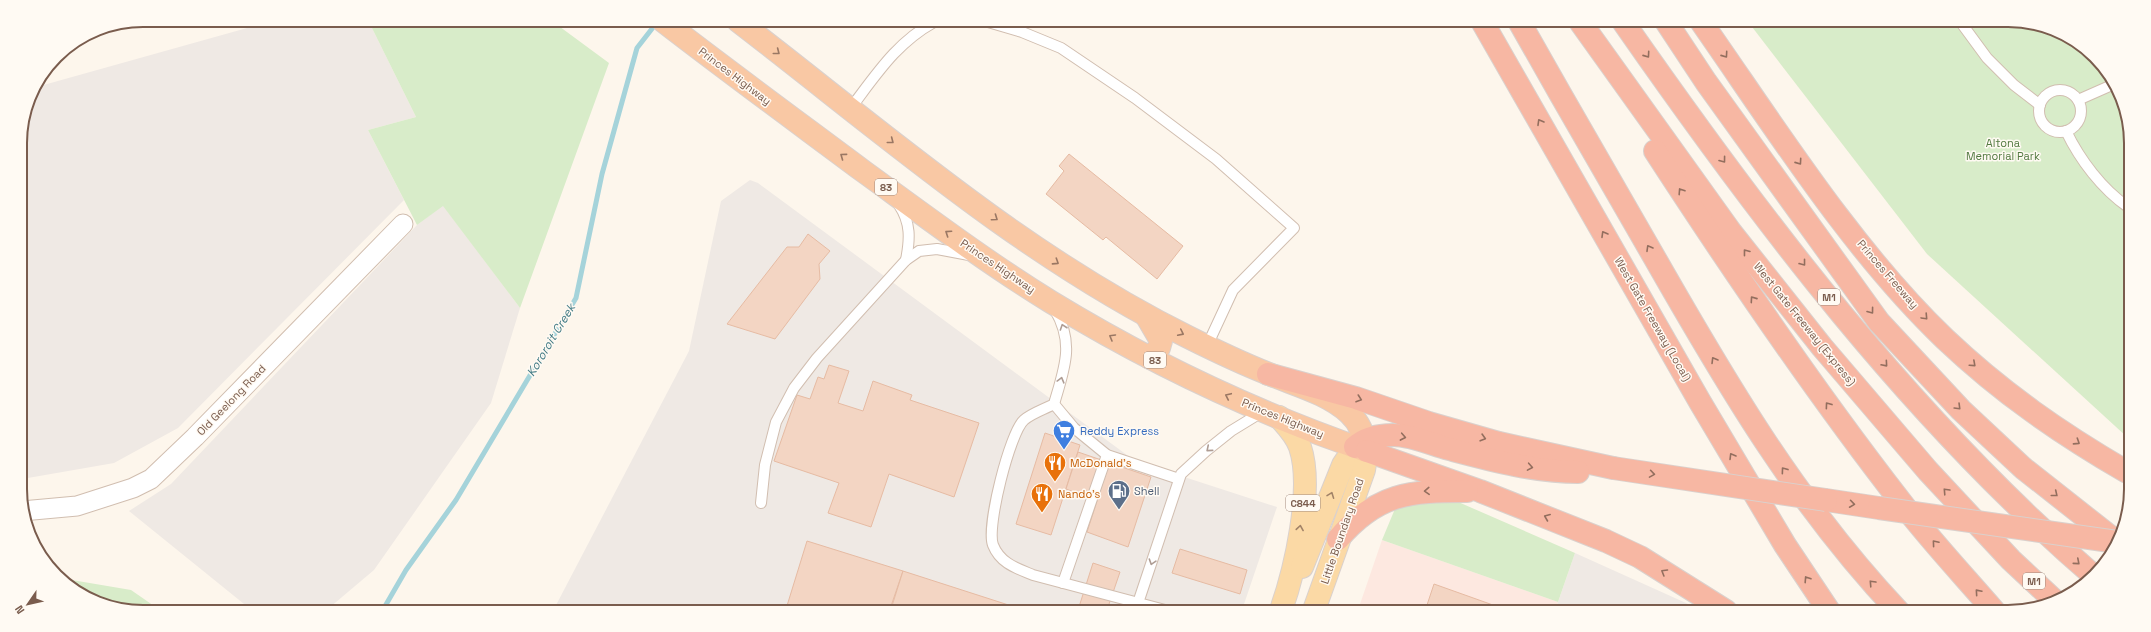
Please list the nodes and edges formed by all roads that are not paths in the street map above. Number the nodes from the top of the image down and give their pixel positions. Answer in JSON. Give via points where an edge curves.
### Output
{"nodes":[{"id":1,"x":671,"y":27,"type":"edge"},
{"id":2,"x":745,"y":27,"type":"edge"},
{"id":3,"x":926,"y":27,"type":"edge"},
{"id":4,"x":1005,"y":27,"type":"edge"},
{"id":5,"x":1486,"y":27,"type":"edge"},
{"id":6,"x":1522,"y":27,"type":"edge"},
{"id":7,"x":1584,"y":27,"type":"edge"},
{"id":8,"x":1627,"y":27,"type":"edge"},
{"id":9,"x":1670,"y":27,"type":"edge"},
{"id":10,"x":1688,"y":27,"type":"edge"},
{"id":11,"x":1705,"y":27,"type":"edge"},
{"id":12,"x":1964,"y":27,"type":"edge"},
{"id":13,"x":2109,"y":86,"type":"edge"},
{"id":14,"x":2078,"y":100,"type":"junction"},
{"id":15,"x":2040,"y":105,"type":"junction"},
{"id":16,"x":850,"y":109,"type":"junction"},
{"id":17,"x":2066,"y":131,"type":"junction"},
{"id":18,"x":888,"y":189,"type":"junction"},
{"id":19,"x":2124,"y":204,"type":"edge"},
{"id":20,"x":404,"y":224,"type":"dead end"},
{"id":21,"x":906,"y":260,"type":"junction"},
{"id":22,"x":989,"y":260,"type":"junction"},
{"id":23,"x":1847,"y":280,"type":"junction"},
{"id":24,"x":1050,"y":301,"type":"junction"},
{"id":25,"x":1147,"y":317,"type":"junction"},
{"id":26,"x":1207,"y":346,"type":"junction"},
{"id":27,"x":1150,"y":358,"type":"junction"},
{"id":28,"x":1268,"y":374,"type":"junction"},
{"id":29,"x":1054,"y":404,"type":"junction"},
{"id":30,"x":1271,"y":414,"type":"junction"},
{"id":31,"x":1362,"y":446,"type":"junction"},
{"id":32,"x":1107,"y":455,"type":"junction"},
{"id":33,"x":1613,"y":468,"type":"junction"},
{"id":34,"x":2124,"y":470,"type":"edge"},
{"id":35,"x":1179,"y":479,"type":"junction"},
{"id":36,"x":1480,"y":491,"type":"junction"},
{"id":37,"x":761,"y":503,"type":"dead end"},
{"id":38,"x":29,"y":510,"type":"edge"},
{"id":39,"x":1338,"y":539,"type":"junction"},
{"id":40,"x":2113,"y":539,"type":"edge"},
{"id":41,"x":2112,"y":541,"type":"edge"},
{"id":42,"x":2089,"y":572,"type":"edge"},
{"id":43,"x":1063,"y":583,"type":"junction"},
{"id":44,"x":2050,"y":597,"type":"edge"},
{"id":45,"x":1284,"y":602,"type":"edge"},
{"id":46,"x":1138,"y":603,"type":"junction"},
{"id":47,"x":1146,"y":605,"type":"edge"},
{"id":48,"x":1316,"y":605,"type":"edge"},
{"id":49,"x":1716,"y":605,"type":"edge"},
{"id":50,"x":1825,"y":605,"type":"edge"},
{"id":51,"x":1893,"y":605,"type":"edge"},
{"id":52,"x":1989,"y":605,"type":"edge"}],
"edges":[{"from":18,"to":1,"type":"highway","name":"Princes Highway","number":"83","one_way":true},
{"from":2,"to":16,"type":"highway","one_way":true},
{"from":3,"to":16,"type":"lane","via":[[906,40],[882,65]]},
{"from":4,"to":26,"type":"lane","via":[[1061,48],[1129,94],[1216,159],[1294,228],[1233,290]]},
{"from":50,"to":5,"type":"highway","name":"West Gate Freeway (Local)","one_way":true,"via":[[1785,545],[1700,402]]},
{"from":51,"to":6,"type":"highway","one_way":true,"via":[[1852,560],[1772,453],[1686,312]]},
{"from":44,"to":7,"type":"highway","name":"West Gate Freeway (Express)","number":"M1","one_way":true,"via":[[2011,560],[1928,471],[1826,353],[1730,231]]},
{"from":52,"to":7,"type":"highway","one_way":true,"via":[[1901,503],[1752,299],[1649,143]]},
{"from":8,"to":42,"type":"highway","number":"M1","one_way":true,"via":[[1759,208],[1856,331],[1934,421],[1999,489]]},
{"from":9,"to":23,"type":"highway"},
{"from":10,"to":23,"type":"highway"},
{"from":11,"to":34,"type":"highway","name":"Princes Freeway","one_way":true,"via":[[1813,182],[1867,253],[1944,338],[1986,376],[2044,421]]},
{"from":12,"to":15,"type":"lane","via":[[1987,58],[2014,85]]},
{"from":13,"to":14,"type":"lane"},
{"from":14,"to":15,"type":"lane","via":[[2074,95],[2062,90],[2048,94]]},
{"from":14,"to":17,"type":"lane","via":[[2080,118]]},
{"from":15,"to":17,"type":"lane","via":[[2044,124],[2054,131]]},
{"from":16,"to":25,"type":"highway","one_way":true,"via":[[964,197],[1053,260]]},
{"from":17,"to":19,"type":"lane","via":[[2084,162],[2107,189]]},
{"from":18,"to":21,"type":"lane","via":[[908,221],[910,232]]},
{"from":22,"to":18,"type":"highway","name":"Princes Highway","number":"83","one_way":true},
{"from":20,"to":38,"type":"street","name":"Old Geelong Road","via":[[151,479],[133,488],[77,506]]},
{"from":21,"to":22,"type":"lane","via":[[919,251],[937,249]]},
{"from":21,"to":37,"type":"lane","via":[[817,358],[794,388],[776,422],[765,465]]},
{"from":22,"to":24,"type":"highway","name":"Princes Highway","number":"83"},
{"from":23,"to":40,"type":"highway","one_way":true,"via":[[1898,344],[1961,410],[2023,468]]},
{"from":27,"to":24,"type":"highway","name":"Princes Highway","number":"83","one_way":true},
{"from":29,"to":24,"type":"lane","one_way":true,"via":[[1065,364],[1067,344],[1062,323]]},
{"from":25,"to":26,"type":"highway","one_way":true},
{"from":25,"to":27,"type":"highway","via":[[1161,341]]},
{"from":26,"to":28,"type":"highway"},
{"from":30,"to":27,"type":"highway","name":"Princes Highway","number":"83","one_way":true},
{"from":28,"to":31,"type":"highway","via":[[1320,396],[1345,410],[1358,424]]},
{"from":28,"to":33,"type":"highway","one_way":true,"via":[[1356,398],[1493,441]]},
{"from":29,"to":32,"type":"lane","via":[[1074,428]]},
{"from":29,"to":43,"type":"lane","via":[[1024,420],[1012,444],[993,507],[991,528],[993,544],[1002,559],[1019,570]]},
{"from":30,"to":31,"type":"highway","name":"Princes Highway","number":"83"},
{"from":30,"to":35,"type":"lane","one_way":true,"via":[[1239,425],[1194,461]]},
{"from":45,"to":30,"type":"main road","number":"C844","one_way":true,"via":[[1302,520],[1304,478],[1299,445],[1292,432]]},
{"from":31,"to":33,"type":"highway","one_way":true,"via":[[1380,437],[1398,436],[1495,460],[1559,472],[1593,472]]},
{"from":31,"to":36,"type":"highway"},
{"from":31,"to":39,"type":"main road","name":"Little Boundary Road","via":[[1364,470]]},
{"from":45,"to":31,"type":"main road","number":"C844","one_way":true,"via":[[1308,556],[1345,460]]},
{"from":32,"to":35,"type":"lane"},
{"from":32,"to":43,"type":"lane"},
{"from":33,"to":41,"type":"highway","one_way":true,"bridge":true},
{"from":35,"to":46,"type":"lane","one_way":true},
{"from":36,"to":39,"type":"highway","one_way":true,"via":[[1428,491],[1395,497],[1362,516]]},
{"from":49,"to":36,"type":"highway","one_way":true,"via":[[1640,557]]},
{"from":39,"to":48,"type":"main road","name":"Little Boundary Road"},
{"from":43,"to":46,"type":"lane"},
{"from":46,"to":47,"type":"lane"}]}
